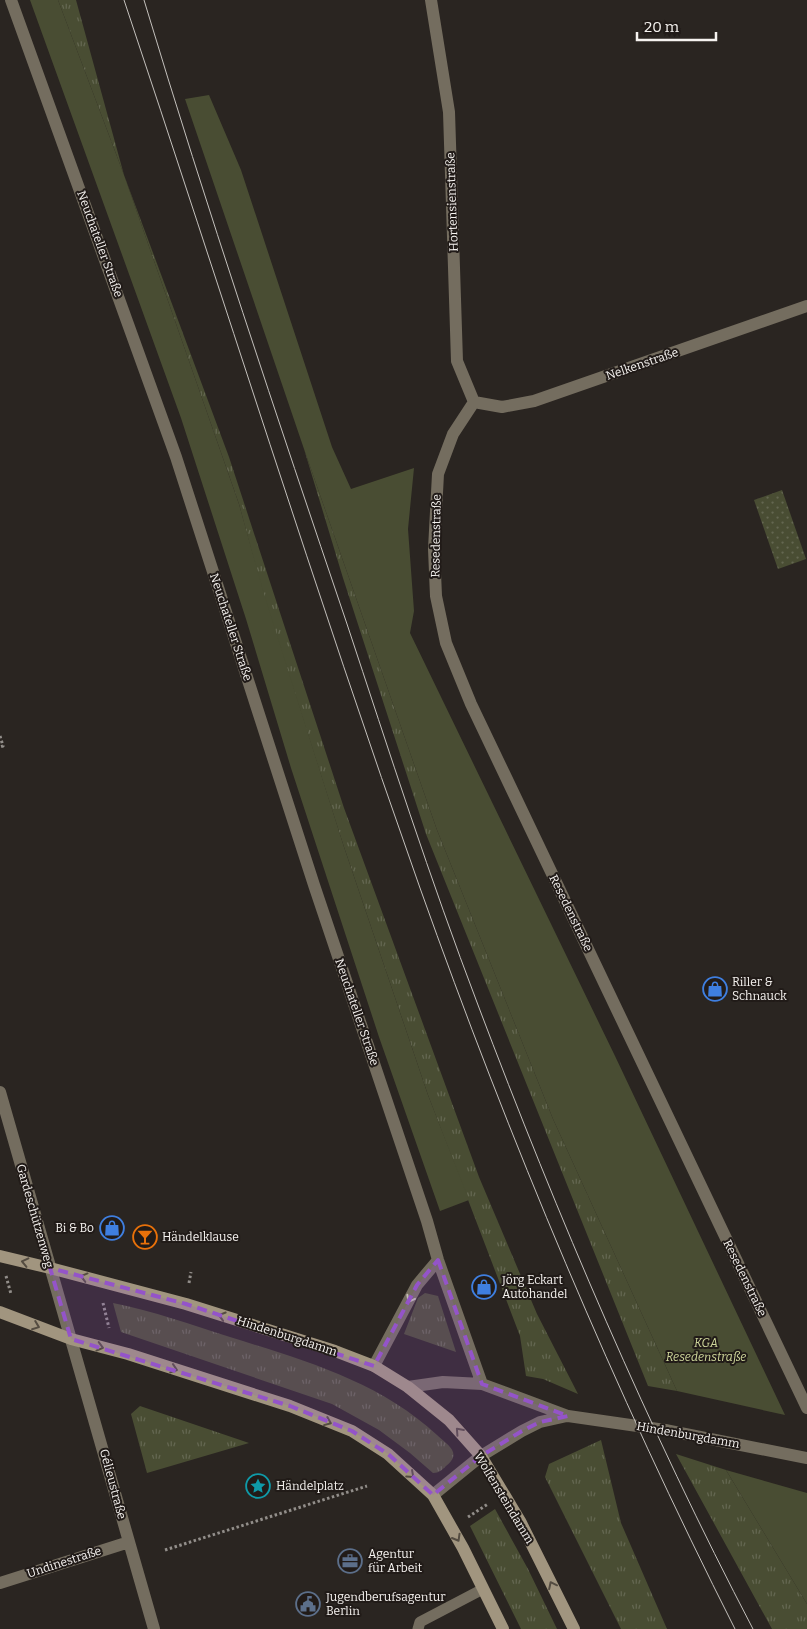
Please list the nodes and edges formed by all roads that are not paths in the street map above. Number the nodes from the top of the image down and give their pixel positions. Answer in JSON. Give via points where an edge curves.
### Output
{"nodes":[{"id":1,"x":11,"y":0,"type":"edge"},
{"id":2,"x":431,"y":0,"type":"edge"},
{"id":3,"x":807,"y":306,"type":"edge"},
{"id":4,"x":474,"y":402,"type":"junction"},
{"id":5,"x":0,"y":1092,"type":"edge"},
{"id":6,"x":0,"y":1256,"type":"edge"},
{"id":7,"x":438,"y":1260,"type":"junction"},
{"id":8,"x":50,"y":1268,"type":"junction"},
{"id":9,"x":0,"y":1312,"type":"edge"},
{"id":10,"x":71,"y":1340,"type":"junction"},
{"id":11,"x":374,"y":1366,"type":"junction"},
{"id":12,"x":482,"y":1384,"type":"junction"},
{"id":13,"x":408,"y":1387,"type":"junction"},
{"id":14,"x":807,"y":1408,"type":"edge"},
{"id":15,"x":568,"y":1416,"type":"junction"},
{"id":16,"x":481,"y":1456,"type":"junction"},
{"id":17,"x":807,"y":1458,"type":"edge"},
{"id":18,"x":433,"y":1495,"type":"junction"},
{"id":19,"x":129,"y":1542,"type":"junction"},
{"id":20,"x":0,"y":1583,"type":"edge"},
{"id":21,"x":483,"y":1589,"type":"junction"},
{"id":22,"x":154,"y":1629,"type":"edge"},
{"id":23,"x":418,"y":1629,"type":"edge"},
{"id":24,"x":502,"y":1629,"type":"edge"},
{"id":25,"x":574,"y":1629,"type":"edge"}],
"edges":[{"from":1,"to":7,"type":"street","name":"Neuchateller Straße","via":[[176,457]]},
{"from":2,"to":4,"type":"street","name":"Hortensienstraße","via":[[449,112],[458,361]]},
{"from":3,"to":4,"type":"street","name":"Nelkenstraße","via":[[534,401],[502,406]]},
{"from":4,"to":14,"type":"street","name":"Resedenstraße","via":[[453,434],[438,474],[435,586],[446,643],[475,713]]},
{"from":5,"to":8,"type":"street","name":"Gardeschützenweg"},
{"from":8,"to":6,"type":"main road","name":"Hindenburgdamm","one_way":true},
{"from":7,"to":11,"type":"street","one_way":true,"via":[[417,1285]]},
{"from":7,"to":12,"type":"street","name":"Neuchateller Straße"},
{"from":8,"to":10,"type":"street","name":"Gardeschützenweg"},
{"from":11,"to":8,"type":"main road","name":"Hindenburgdamm","one_way":true,"via":[[186,1304]]},
{"from":9,"to":10,"type":"main road","one_way":true},
{"from":10,"to":18,"type":"main road","one_way":true,"via":[[141,1358],[290,1406],[352,1431],[388,1454]]},
{"from":10,"to":19,"type":"street","name":"Gélieustraße"},
{"from":11,"to":13,"type":"main road","name":"Hindenburgdamm"},
{"from":12,"to":13,"type":"street","name":"Hindenburgdamm","via":[[443,1382]]},
{"from":12,"to":15,"type":"street","name":"Hindenburgdamm"},
{"from":16,"to":13,"type":"main road","name":"Wolfensteindamm","one_way":true,"via":[[448,1420]]},
{"from":15,"to":16,"type":"street","name":"Hindenburgdamm","via":[[540,1422]]},
{"from":15,"to":17,"type":"street","name":"Hindenburgdamm","via":[[665,1430]]},
{"from":16,"to":18,"type":"street","name":"Hindenburgdamm"},
{"from":25,"to":16,"type":"main road","name":"Wolfensteindamm","one_way":true,"via":[[520,1521]]},
{"from":18,"to":21,"type":"main road","one_way":true},
{"from":19,"to":20,"type":"street","name":"Undinestraße"},
{"from":19,"to":22,"type":"street","name":"Gélieustraße"},
{"from":21,"to":23,"type":"lane","via":[[420,1622]]},
{"from":21,"to":24,"type":"main road"}]}
